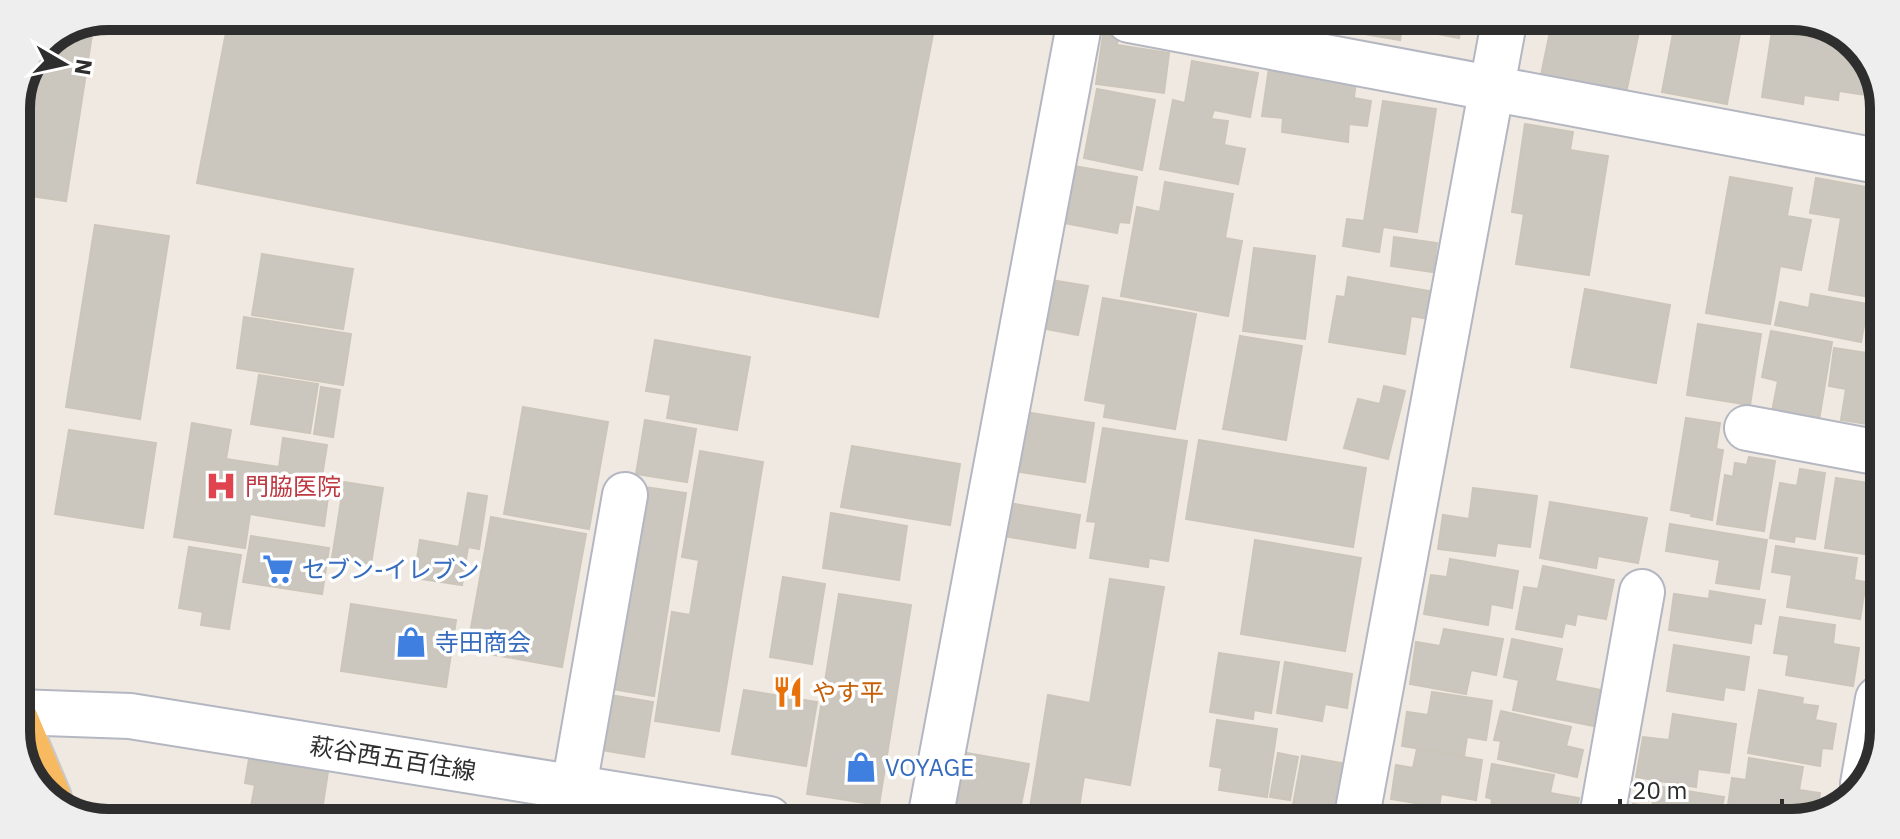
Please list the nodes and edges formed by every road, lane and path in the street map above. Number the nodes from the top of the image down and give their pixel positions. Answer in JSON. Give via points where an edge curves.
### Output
{"nodes":[{"id":1,"x":1078,"y":30,"type":"edge"},
{"id":2,"x":1182,"y":30,"type":"edge"},
{"id":3,"x":1502,"y":30,"type":"edge"},
{"id":4,"x":1491,"y":88,"type":"junction"},
{"id":5,"x":1870,"y":160,"type":"edge"},
{"id":6,"x":1747,"y":428,"type":"dead end"},
{"id":7,"x":1870,"y":451,"type":"edge"},
{"id":8,"x":625,"y":495,"type":"dead end"},
{"id":9,"x":1642,"y":592,"type":"dead end"},
{"id":10,"x":30,"y":712,"type":"edge"},
{"id":11,"x":574,"y":787,"type":"junction"},
{"id":12,"x":708,"y":809,"type":"edge"},
{"id":13,"x":932,"y":809,"type":"edge"},
{"id":14,"x":1358,"y":809,"type":"edge"},
{"id":15,"x":1603,"y":809,"type":"edge"}],
"edges":[{"from":1,"to":13,"type":"street"},
{"from":2,"to":4,"type":"street"},
{"from":3,"to":4,"type":"street"},
{"from":4,"to":5,"type":"street"},
{"from":4,"to":14,"type":"street"},
{"from":6,"to":7,"type":"street"},
{"from":8,"to":11,"type":"street"},
{"from":9,"to":15,"type":"street"},
{"from":10,"to":11,"type":"street","name":"萩谷西五百住線","via":[[130,716]]},
{"from":11,"to":12,"type":"street","name":"萩谷西五百住線"}]}
